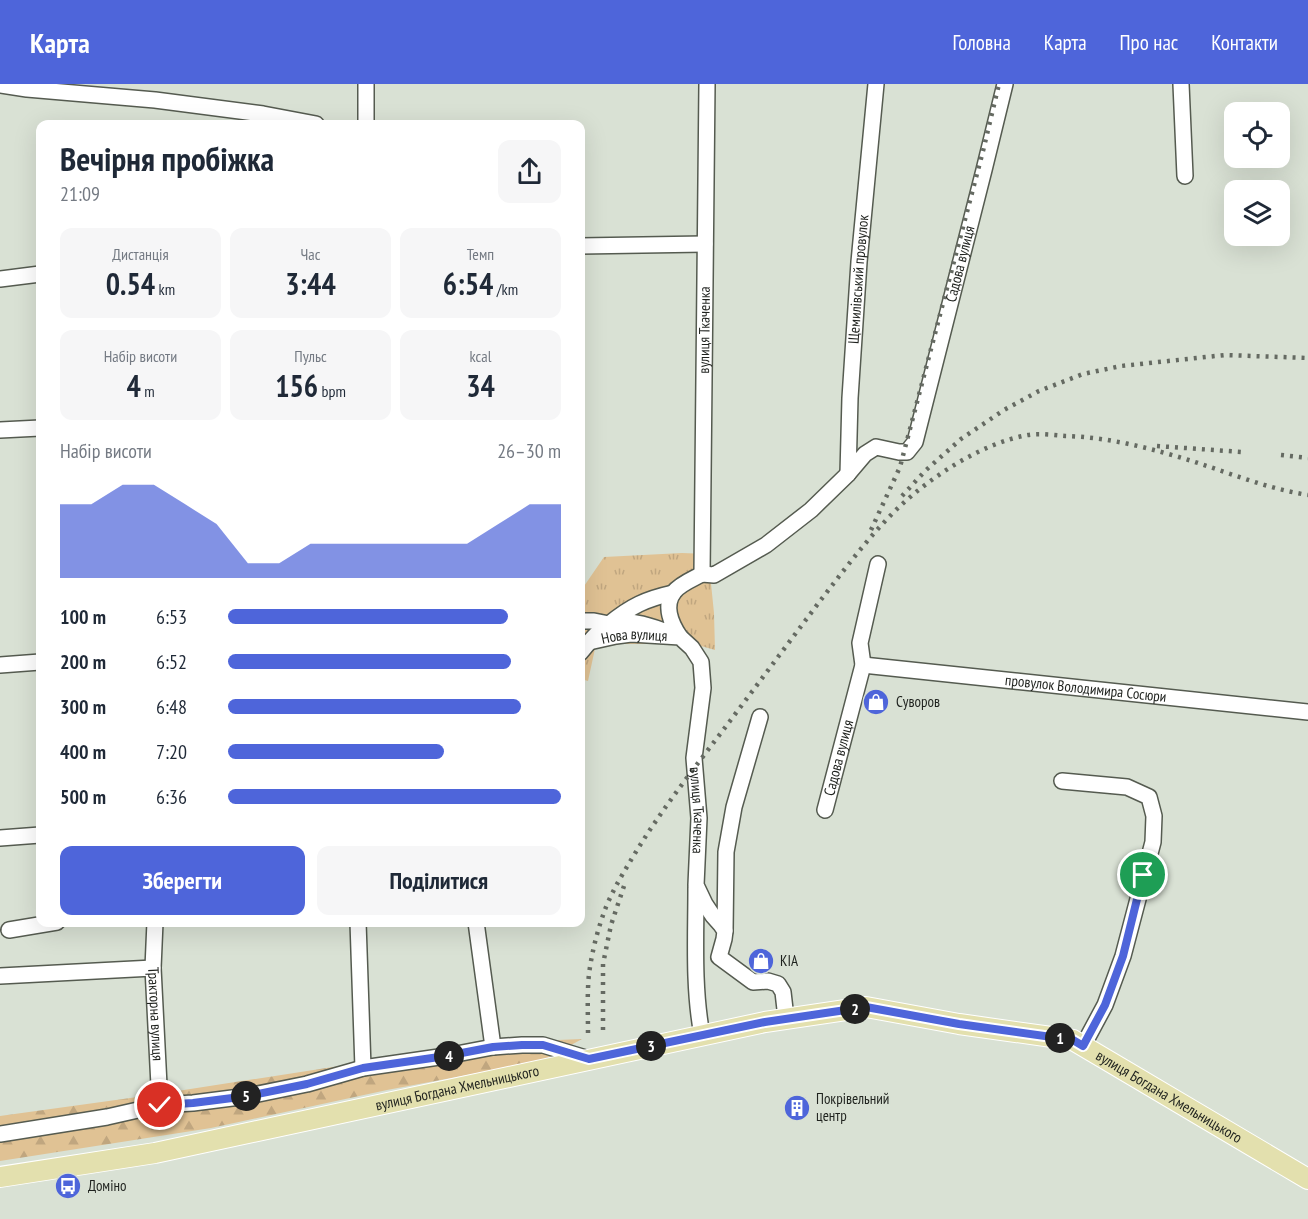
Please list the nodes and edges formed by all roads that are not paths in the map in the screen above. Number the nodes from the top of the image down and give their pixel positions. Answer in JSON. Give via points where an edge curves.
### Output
{"nodes":[{"id":1,"x":366,"y":84,"type":"edge"},
{"id":2,"x":707,"y":84,"type":"edge"},
{"id":3,"x":876,"y":84,"type":"edge"},
{"id":4,"x":1005,"y":84,"type":"edge"},
{"id":5,"x":1181,"y":84,"type":"edge"},
{"id":6,"x":0,"y":85,"type":"edge"},
{"id":7,"x":295,"y":120,"type":"edge"},
{"id":8,"x":366,"y":120,"type":"edge"},
{"id":9,"x":1185,"y":176,"type":"dead end"},
{"id":10,"x":705,"y":244,"type":"junction"},
{"id":11,"x":585,"y":246,"type":"edge"},
{"id":12,"x":36,"y":274,"type":"edge"},
{"id":13,"x":0,"y":279,"type":"edge"},
{"id":14,"x":36,"y":428,"type":"edge"},
{"id":15,"x":0,"y":430,"type":"edge"},
{"id":16,"x":915,"y":442,"type":"joint"},
{"id":17,"x":848,"y":474,"type":"junction"},
{"id":18,"x":878,"y":564,"type":"dead end"},
{"id":19,"x":702,"y":574,"type":"junction"},
{"id":20,"x":673,"y":593,"type":"junction"},
{"id":21,"x":585,"y":621,"type":"edge"},
{"id":22,"x":609,"y":624,"type":"junction"},
{"id":23,"x":680,"y":637,"type":"junction"},
{"id":24,"x":585,"y":648,"type":"edge"},
{"id":25,"x":36,"y":662,"type":"edge"},
{"id":26,"x":0,"y":665,"type":"edge"},
{"id":27,"x":863,"y":665,"type":"junction"},
{"id":28,"x":1308,"y":712,"type":"edge"},
{"id":29,"x":760,"y":717,"type":"dead end"},
{"id":30,"x":1062,"y":781,"type":"dead end"},
{"id":31,"x":825,"y":810,"type":"dead end"},
{"id":32,"x":36,"y":836,"type":"edge"},
{"id":33,"x":0,"y":837,"type":"edge"},
{"id":34,"x":696,"y":885,"type":"junction"},
{"id":35,"x":36,"y":926,"type":"edge"},
{"id":36,"x":155,"y":927,"type":"edge"},
{"id":37,"x":358,"y":927,"type":"edge"},
{"id":38,"x":477,"y":927,"type":"edge"},
{"id":39,"x":9,"y":930,"type":"dead end"},
{"id":40,"x":725,"y":931,"type":"junction"},
{"id":41,"x":696,"y":938,"type":"junction"},
{"id":42,"x":719,"y":957,"type":"junction"},
{"id":43,"x":153,"y":968,"type":"junction"},
{"id":44,"x":0,"y":976,"type":"edge"},
{"id":45,"x":786,"y":1018,"type":"junction"},
{"id":46,"x":702,"y":1035,"type":"junction"},
{"id":47,"x":1083,"y":1046,"type":"junction"},
{"id":48,"x":493,"y":1047,"type":"junction"},
{"id":49,"x":589,"y":1059,"type":"junction"},
{"id":50,"x":363,"y":1068,"type":"junction"},
{"id":51,"x":160,"y":1105,"type":"junction"},
{"id":52,"x":0,"y":1134,"type":"edge"},
{"id":53,"x":0,"y":1177,"type":"edge"},
{"id":54,"x":1308,"y":1179,"type":"edge"}],
"edges":[{"from":1,"to":8,"type":"street"},
{"from":2,"to":10,"type":"street","name":"вулиця Ткаченка"},
{"from":3,"to":17,"type":"street","name":"Щемилівський провулок","via":[[859,262]]},
{"from":4,"to":16,"type":"street","name":"Садова вулиця"},
{"from":5,"to":9,"type":"street"},
{"from":6,"to":7,"type":"street","via":[[155,100]]},
{"from":10,"to":11,"type":"street"},
{"from":10,"to":19,"type":"street","name":"вулиця Ткаченка"},
{"from":12,"to":13,"type":"street"},
{"from":14,"to":15,"type":"street"},
{"from":16,"to":17,"type":"street","name":"Нова вулиця","via":[[907,452],[876,447]]},
{"from":17,"to":19,"type":"street","name":"Нова вулиця","via":[[766,545],[714,575]]},
{"from":18,"to":27,"type":"street","name":"Садова вулиця","via":[[860,643]]},
{"from":19,"to":20,"type":"street","name":"Нова вулиця"},
{"from":20,"to":22,"type":"street","name":"Нова вулиця","via":[[640,603]]},
{"from":20,"to":23,"type":"street","name":"Нова вулиця","via":[[670,614]]},
{"from":21,"to":22,"type":"street","name":"Нова вулиця"},
{"from":22,"to":23,"type":"street","name":"Нова вулиця","via":[[640,624]]},
{"from":22,"to":24,"type":"street","name":"Нова вулиця"},
{"from":23,"to":24,"type":"street","name":"Нова вулиця","via":[[631,634]]},
{"from":23,"to":34,"type":"street","name":"вулиця Ткаченка","via":[[701,662],[703,688],[694,758],[699,818]]},
{"from":25,"to":26,"type":"street"},
{"from":27,"to":28,"type":"street","name":"провулок Володимира Сосюри"},
{"from":27,"to":31,"type":"street","name":"Садова вулиця"},
{"from":29,"to":40,"type":"street","via":[[734,807],[726,852]]},
{"from":30,"to":47,"type":"street","via":[[1127,787],[1149,798],[1154,816],[1153,842],[1123,956],[1105,1005]]},
{"from":32,"to":33,"type":"street"},
{"from":34,"to":40,"type":"street"},
{"from":34,"to":41,"type":"street","name":"вулиця Ткаченка"},
{"from":35,"to":39,"type":"street"},
{"from":36,"to":43,"type":"street","name":"Тракторна вулиця"},
{"from":37,"to":50,"type":"street"},
{"from":38,"to":48,"type":"street"},
{"from":40,"to":42,"type":"street"},
{"from":41,"to":42,"type":"street"},
{"from":41,"to":46,"type":"street","name":"вулиця Ткаченка","via":[[697,1010]]},
{"from":42,"to":45,"type":"street","via":[[753,982],[778,984],[783,992]]},
{"from":43,"to":44,"type":"street"},
{"from":43,"to":51,"type":"street","name":"Тракторна вулиця"},
{"from":45,"to":46,"type":"main road","name":"вулиця Богдана Хмельницького"},
{"from":45,"to":47,"type":"main road","name":"вулиця Богдана Хмельницького","via":[[866,1007],[1073,1040]]},
{"from":46,"to":49,"type":"main road","name":"вулиця Богдана Хмельницького"},
{"from":47,"to":54,"type":"main road","name":"вулиця Богдана Хмельницького"},
{"from":48,"to":49,"type":"street","via":[[543,1045]]},
{"from":48,"to":50,"type":"street"},
{"from":49,"to":53,"type":"main road","name":"вулиця Богдана Хмельницького","via":[[155,1153]]},
{"from":50,"to":51,"type":"street","via":[[248,1096]]},
{"from":51,"to":52,"type":"street"}]}
